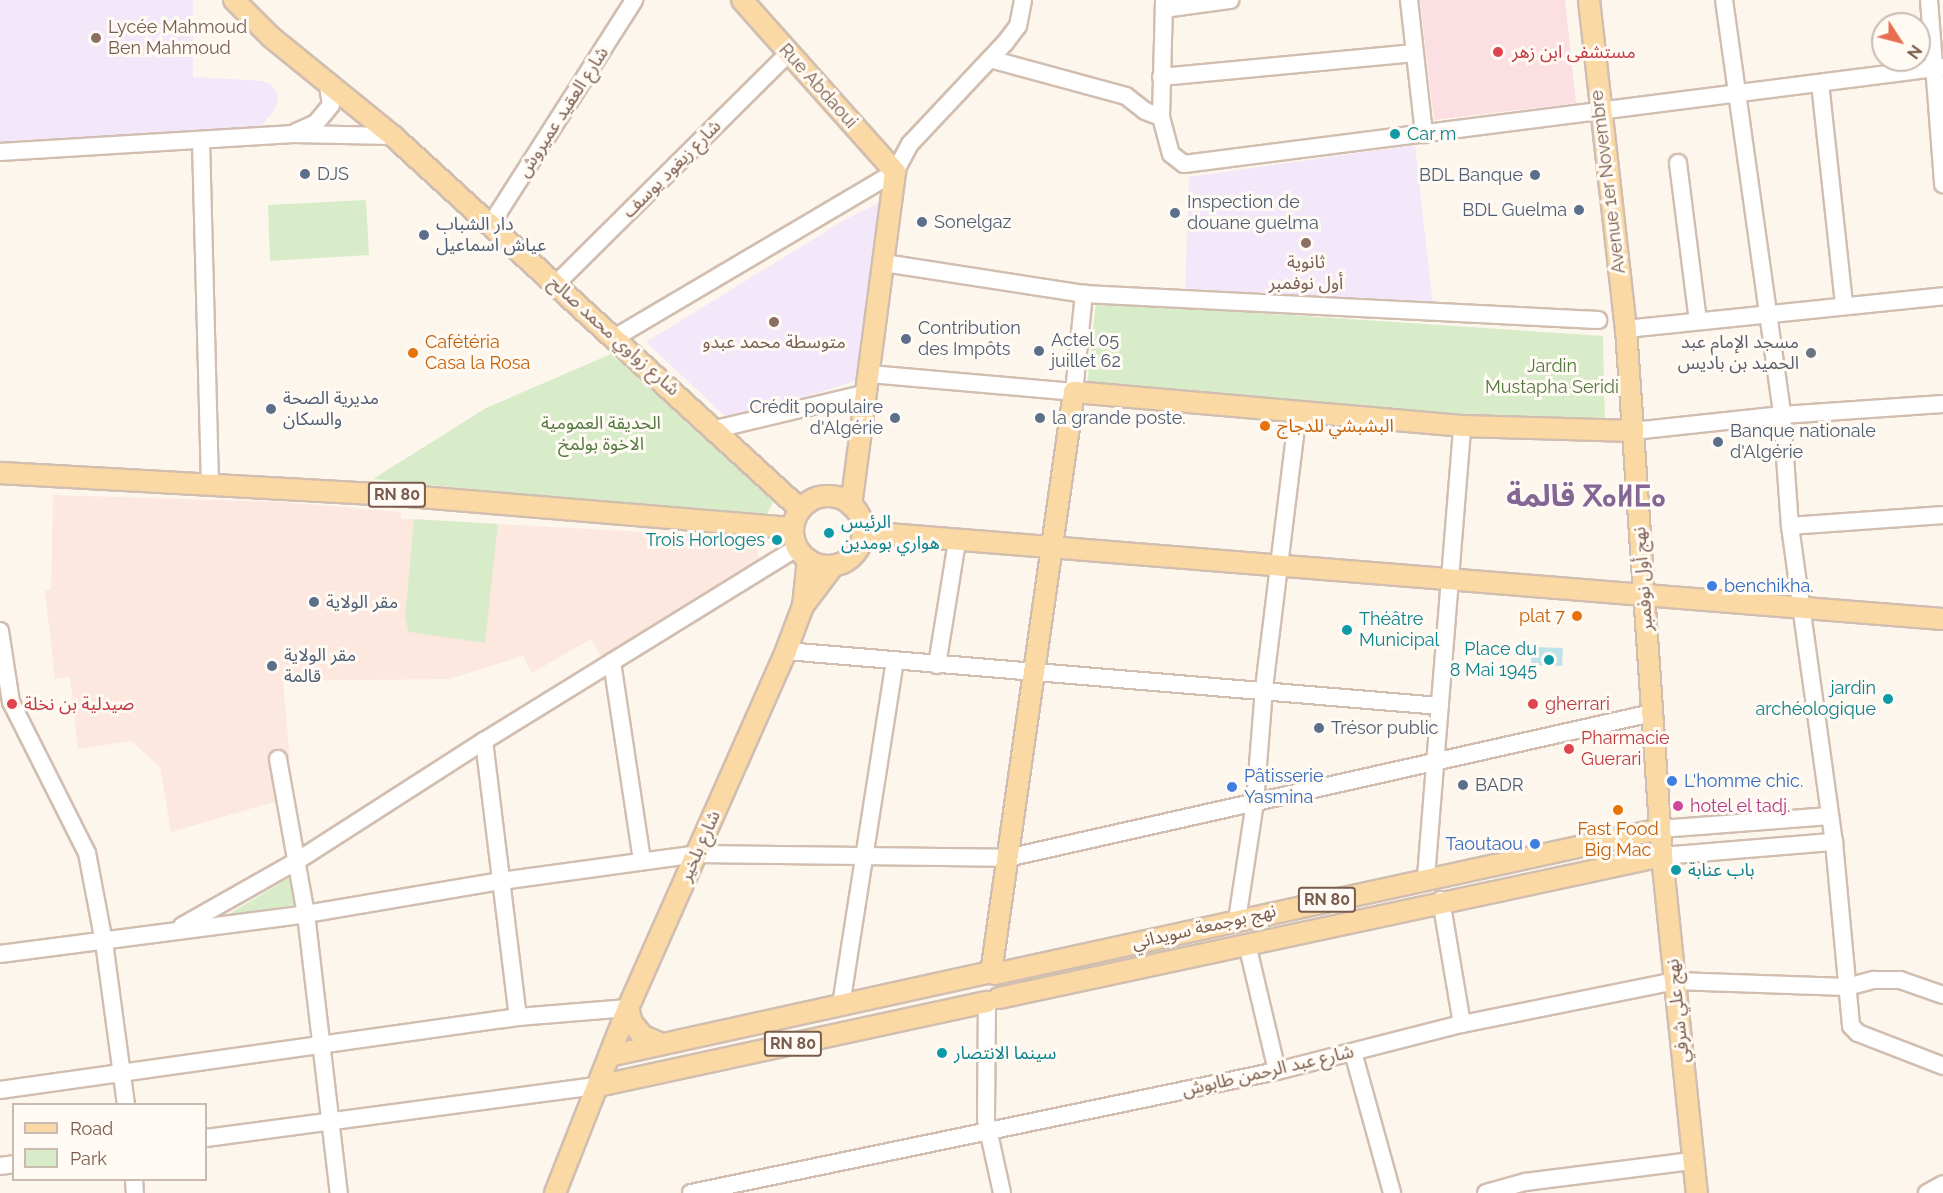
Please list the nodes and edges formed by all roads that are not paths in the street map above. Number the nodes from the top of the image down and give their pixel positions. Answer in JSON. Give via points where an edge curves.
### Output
{"nodes":[{"id":1,"x":234,"y":0,"type":"edge"},
{"id":2,"x":634,"y":0,"type":"edge"},
{"id":3,"x":742,"y":0,"type":"edge"},
{"id":4,"x":1023,"y":0,"type":"edge"},
{"id":5,"x":1230,"y":0,"type":"edge"},
{"id":6,"x":1409,"y":0,"type":"edge"},
{"id":7,"x":1589,"y":0,"type":"edge"},
{"id":8,"x":1724,"y":0,"type":"edge"},
{"id":9,"x":1929,"y":0,"type":"edge"},
{"id":10,"x":1164,"y":5,"type":"edge"},
{"id":11,"x":1415,"y":53,"type":"junction"},
{"id":12,"x":788,"y":54,"type":"junction"},
{"id":13,"x":990,"y":59,"type":"junction"},
{"id":14,"x":1939,"y":68,"type":"edge"},
{"id":15,"x":1161,"y":77,"type":"junction"},
{"id":16,"x":327,"y":80,"type":"junction"},
{"id":17,"x":1820,"y":83,"type":"junction"},
{"id":18,"x":1737,"y":94,"type":"junction"},
{"id":19,"x":1599,"y":112,"type":"junction"},
{"id":20,"x":1161,"y":117,"type":"junction"},
{"id":21,"x":293,"y":134,"type":"junction"},
{"id":22,"x":1424,"y":134,"type":"junction"},
{"id":23,"x":393,"y":136,"type":"junction"},
{"id":24,"x":201,"y":141,"type":"junction"},
{"id":25,"x":0,"y":152,"type":"edge"},
{"id":26,"x":1678,"y":163,"type":"dead end"},
{"id":27,"x":895,"y":172,"type":"junction"},
{"id":28,"x":1943,"y":184,"type":"edge"},
{"id":29,"x":491,"y":224,"type":"junction"},
{"id":30,"x":884,"y":263,"type":"junction"},
{"id":31,"x":556,"y":284,"type":"junction"},
{"id":32,"x":1084,"y":294,"type":"junction"},
{"id":33,"x":1943,"y":296,"type":"edge"},
{"id":34,"x":1844,"y":305,"type":"junction"},
{"id":35,"x":1766,"y":313,"type":"junction"},
{"id":36,"x":1598,"y":320,"type":"dead end"},
{"id":37,"x":1698,"y":321,"type":"junction"},
{"id":38,"x":1626,"y":329,"type":"junction"},
{"id":39,"x":616,"y":337,"type":"junction"},
{"id":40,"x":868,"y":384,"type":"junction"},
{"id":41,"x":1074,"y":392,"type":"junction"},
{"id":42,"x":1943,"y":404,"type":"edge"},
{"id":43,"x":1298,"y":411,"type":"junction"},
{"id":44,"x":1782,"y":415,"type":"junction"},
{"id":45,"x":1462,"y":426,"type":"junction"},
{"id":46,"x":716,"y":429,"type":"junction"},
{"id":47,"x":1633,"y":431,"type":"junction"},
{"id":48,"x":0,"y":473,"type":"edge"},
{"id":49,"x":210,"y":484,"type":"junction"},
{"id":50,"x":851,"y":505,"type":"junction"},
{"id":51,"x":800,"y":509,"type":"junction"},
{"id":52,"x":1943,"y":515,"type":"edge"},
{"id":53,"x":1790,"y":526,"type":"junction"},
{"id":54,"x":793,"y":528,"type":"junction"},
{"id":55,"x":863,"y":532,"type":"junction"},
{"id":56,"x":957,"y":541,"type":"junction"},
{"id":57,"x":1050,"y":549,"type":"junction"},
{"id":58,"x":802,"y":554,"type":"junction"},
{"id":59,"x":834,"y":565,"type":"junction"},
{"id":60,"x":1281,"y":566,"type":"junction"},
{"id":61,"x":1452,"y":579,"type":"junction"},
{"id":62,"x":1644,"y":593,"type":"junction"},
{"id":63,"x":1801,"y":605,"type":"junction"},
{"id":64,"x":803,"y":606,"type":"junction"},
{"id":65,"x":1943,"y":619,"type":"edge"},
{"id":66,"x":0,"y":631,"type":"edge"},
{"id":67,"x":786,"y":651,"type":"junction"},
{"id":68,"x":895,"y":661,"type":"junction"},
{"id":69,"x":612,"y":662,"type":"junction"},
{"id":70,"x":937,"y":664,"type":"junction"},
{"id":71,"x":1033,"y":672,"type":"junction"},
{"id":72,"x":1264,"y":688,"type":"junction"},
{"id":73,"x":5,"y":702,"type":"edge"},
{"id":74,"x":1440,"y":706,"type":"junction"},
{"id":75,"x":1652,"y":713,"type":"junction"},
{"id":76,"x":483,"y":741,"type":"junction"},
{"id":77,"x":278,"y":759,"type":"dead end"},
{"id":78,"x":1436,"y":762,"type":"junction"},
{"id":79,"x":1255,"y":803,"type":"junction"},
{"id":80,"x":1830,"y":816,"type":"junction"},
{"id":81,"x":1660,"y":829,"type":"junction"},
{"id":82,"x":1834,"y":842,"type":"junction"},
{"id":83,"x":697,"y":854,"type":"junction"},
{"id":84,"x":1662,"y":856,"type":"junction"},
{"id":85,"x":863,"y":857,"type":"junction"},
{"id":86,"x":1007,"y":858,"type":"junction"},
{"id":87,"x":297,"y":861,"type":"junction"},
{"id":88,"x":642,"y":861,"type":"junction"},
{"id":89,"x":1426,"y":878,"type":"junction"},
{"id":90,"x":501,"y":881,"type":"junction"},
{"id":91,"x":1441,"y":900,"type":"junction"},
{"id":92,"x":306,"y":914,"type":"junction"},
{"id":93,"x":1237,"y":920,"type":"junction"},
{"id":94,"x":176,"y":930,"type":"junction"},
{"id":95,"x":104,"y":942,"type":"junction"},
{"id":96,"x":1247,"y":944,"type":"junction"},
{"id":97,"x":0,"y":954,"type":"edge"},
{"id":98,"x":990,"y":973,"type":"junction"},
{"id":99,"x":1675,"y":981,"type":"junction"},
{"id":100,"x":1848,"y":987,"type":"junction"},
{"id":101,"x":1943,"y":995,"type":"edge"},
{"id":102,"x":993,"y":1000,"type":"junction"},
{"id":103,"x":841,"y":1005,"type":"junction"},
{"id":104,"x":628,"y":1008,"type":"junction"},
{"id":105,"x":518,"y":1017,"type":"junction"},
{"id":106,"x":1462,"y":1024,"type":"junction"},
{"id":107,"x":320,"y":1044,"type":"junction"},
{"id":108,"x":662,"y":1044,"type":"junction"},
{"id":109,"x":642,"y":1048,"type":"junction"},
{"id":110,"x":1353,"y":1052,"type":"junction"},
{"id":111,"x":609,"y":1056,"type":"junction"},
{"id":112,"x":1943,"y":1066,"type":"edge"},
{"id":113,"x":1277,"y":1071,"type":"junction"},
{"id":114,"x":652,"y":1074,"type":"junction"},
{"id":115,"x":124,"y":1075,"type":"junction"},
{"id":116,"x":598,"y":1086,"type":"junction"},
{"id":117,"x":0,"y":1090,"type":"edge"},
{"id":118,"x":126,"y":1103,"type":"edge"},
{"id":119,"x":330,"y":1119,"type":"junction"},
{"id":120,"x":987,"y":1132,"type":"junction"},
{"id":121,"x":207,"y":1138,"type":"edge"},
{"id":122,"x":1692,"y":1161,"type":"junction"},
{"id":123,"x":1943,"y":1184,"type":"edge"},
{"id":124,"x":339,"y":1193,"type":"edge"},
{"id":125,"x":555,"y":1193,"type":"edge"},
{"id":126,"x":691,"y":1193,"type":"edge"},
{"id":127,"x":1002,"y":1193,"type":"edge"},
{"id":128,"x":1392,"y":1193,"type":"edge"},
{"id":129,"x":1486,"y":1193,"type":"edge"},
{"id":130,"x":1697,"y":1193,"type":"edge"},
{"id":131,"x":1927,"y":1193,"type":"edge"}],
"edges":[{"from":1,"to":16,"type":"main road","name":"شارع زواوي محمد صالح","via":[[271,37]]},
{"from":2,"to":29,"type":"street","name":"شارع العقيد عميروش"},
{"from":3,"to":12,"type":"main road","name":"Rue Abdaoui"},
{"from":4,"to":13,"type":"street","via":[[1018,26]]},
{"from":5,"to":10,"type":"street"},
{"from":6,"to":11,"type":"street"},
{"from":7,"to":19,"type":"main road","name":"Avenue 1er Novembre"},
{"from":8,"to":18,"type":"street"},
{"from":9,"to":14,"type":"street"},
{"from":10,"to":15,"type":"street"},
{"from":11,"to":15,"type":"street"},
{"from":11,"to":22,"type":"street"},
{"from":12,"to":27,"type":"main road","name":"Rue Abdaoui"},
{"from":12,"to":31,"type":"street","name":"شارع زيغود يوسف"},
{"from":13,"to":20,"type":"street","via":[[1126,96],[1145,111]]},
{"from":13,"to":27,"type":"street","via":[[910,144]]},
{"from":14,"to":17,"type":"street"},
{"from":14,"to":28,"type":"street"},
{"from":15,"to":20,"type":"street"},
{"from":16,"to":21,"type":"street","via":[[331,105],[315,123]]},
{"from":16,"to":23,"type":"main road","name":"شارع زواوي محمد صالح"},
{"from":17,"to":18,"type":"street"},
{"from":17,"to":34,"type":"street"},
{"from":18,"to":19,"type":"street"},
{"from":18,"to":35,"type":"street"},
{"from":19,"to":22,"type":"street"},
{"from":19,"to":38,"type":"main road","name":"Avenue 1er Novembre"},
{"from":20,"to":22,"type":"street","via":[[1171,154],[1184,164]]},
{"from":21,"to":23,"type":"street"},
{"from":21,"to":24,"type":"street"},
{"from":23,"to":29,"type":"main road","name":"شارع زواوي محمد صالح"},
{"from":24,"to":25,"type":"street"},
{"from":24,"to":49,"type":"street"},
{"from":26,"to":37,"type":"street"},
{"from":27,"to":30,"type":"main road"},
{"from":27,"to":39,"type":"street"},
{"from":29,"to":31,"type":"main road","name":"شارع زواوي محمد صالح"},
{"from":30,"to":32,"type":"street"},
{"from":30,"to":40,"type":"main road"},
{"from":31,"to":39,"type":"main road","name":"شارع زواوي محمد صالح"},
{"from":32,"to":36,"type":"street"},
{"from":32,"to":41,"type":"street"},
{"from":33,"to":34,"type":"street"},
{"from":34,"to":35,"type":"street"},
{"from":35,"to":37,"type":"street"},
{"from":35,"to":44,"type":"street"},
{"from":37,"to":38,"type":"street"},
{"from":38,"to":47,"type":"main road","name":"نهج أول نوفمبر"},
{"from":39,"to":46,"type":"main road","name":"شارع زواوي محمد صالح"},
{"from":40,"to":41,"type":"street"},
{"from":40,"to":46,"type":"street"},
{"from":40,"to":50,"type":"main road"},
{"from":41,"to":43,"type":"main road"},
{"from":41,"to":57,"type":"main road"},
{"from":42,"to":44,"type":"street"},
{"from":43,"to":45,"type":"main road"},
{"from":43,"to":60,"type":"street"},
{"from":44,"to":47,"type":"street"},
{"from":44,"to":53,"type":"street"},
{"from":45,"to":47,"type":"main road"},
{"from":45,"to":61,"type":"street"},
{"from":46,"to":51,"type":"main road","name":"شارع زواوي محمد صالح"},
{"from":47,"to":62,"type":"main road","name":"نهج أول نوفمبر"},
{"from":48,"to":49,"type":"main road","number":"RN 80"},
{"from":49,"to":54,"type":"main road","number":"RN 80","via":[[409,496]]},
{"from":50,"to":51,"type":"main road","via":[[830,496]]},
{"from":50,"to":55,"type":"main road","via":[[860,517]]},
{"from":51,"to":54,"type":"main road"},
{"from":52,"to":53,"type":"street"},
{"from":53,"to":63,"type":"street"},
{"from":54,"to":58,"type":"main road"},
{"from":55,"to":56,"type":"main road"},
{"from":55,"to":59,"type":"main road","via":[[852,556]]},
{"from":56,"to":57,"type":"main road"},
{"from":56,"to":70,"type":"street"},
{"from":57,"to":60,"type":"main road"},
{"from":57,"to":71,"type":"main road"},
{"from":58,"to":59,"type":"main road"},
{"from":58,"to":64,"type":"main road","name":"شارع بلخير"},
{"from":58,"to":69,"type":"street"},
{"from":59,"to":64,"type":"main road","name":"شارع بلخير"},
{"from":60,"to":61,"type":"main road"},
{"from":60,"to":72,"type":"street"},
{"from":61,"to":62,"type":"main road"},
{"from":61,"to":74,"type":"street"},
{"from":62,"to":63,"type":"main road"},
{"from":62,"to":75,"type":"main road","name":"نهج أول نوفمبر"},
{"from":63,"to":65,"type":"main road"},
{"from":63,"to":80,"type":"street"},
{"from":64,"to":67,"type":"main road","name":"شارع بلخير"},
{"from":66,"to":73,"type":"street"},
{"from":67,"to":68,"type":"street"},
{"from":67,"to":83,"type":"main road","name":"شارع بلخير"},
{"from":68,"to":70,"type":"street"},
{"from":68,"to":85,"type":"street"},
{"from":69,"to":76,"type":"street"},
{"from":69,"to":88,"type":"street"},
{"from":70,"to":71,"type":"street"},
{"from":71,"to":72,"type":"street"},
{"from":71,"to":86,"type":"main road"},
{"from":72,"to":74,"type":"street"},
{"from":72,"to":79,"type":"street"},
{"from":73,"to":95,"type":"street","via":[[87,853]]},
{"from":74,"to":78,"type":"street"},
{"from":75,"to":78,"type":"street"},
{"from":75,"to":81,"type":"main road","name":"نهج أول نوفمبر"},
{"from":76,"to":87,"type":"street"},
{"from":76,"to":90,"type":"street"},
{"from":77,"to":87,"type":"street"},
{"from":78,"to":79,"type":"street"},
{"from":78,"to":89,"type":"street"},
{"from":79,"to":86,"type":"street"},
{"from":79,"to":93,"type":"street"},
{"from":80,"to":81,"type":"street"},
{"from":80,"to":82,"type":"street"},
{"from":81,"to":84,"type":"main road","name":"نهج علي شرفي"},
{"from":81,"to":89,"type":"main road","name":"نهج بوجمعة سويداني","number":"RN 80"},
{"from":82,"to":84,"type":"street"},
{"from":82,"to":100,"type":"street"},
{"from":83,"to":85,"type":"street"},
{"from":83,"to":88,"type":"street"},
{"from":83,"to":104,"type":"main road","name":"شارع بلخير"},
{"from":84,"to":91,"type":"main road","name":"نهج بوجمعة سويداني","number":"RN 80"},
{"from":84,"to":99,"type":"main road","name":"نهج علي شرفي"},
{"from":85,"to":86,"type":"street"},
{"from":85,"to":103,"type":"street"},
{"from":86,"to":98,"type":"main road"},
{"from":87,"to":92,"type":"street"},
{"from":87,"to":94,"type":"street"},
{"from":88,"to":90,"type":"street"},
{"from":89,"to":93,"type":"main road","name":"نهج بوجمعة سويداني","number":"RN 80"},
{"from":90,"to":92,"type":"street"},
{"from":90,"to":105,"type":"street"},
{"from":91,"to":96,"type":"main road","name":"نهج بوجمعة سويداني","number":"RN 80"},
{"from":91,"to":106,"type":"street"},
{"from":92,"to":94,"type":"street"},
{"from":92,"to":107,"type":"street"},
{"from":93,"to":98,"type":"main road","name":"نهج بوجمعة سويداني","number":"RN 80"},
{"from":94,"to":95,"type":"street"},
{"from":95,"to":97,"type":"street"},
{"from":95,"to":115,"type":"street"},
{"from":96,"to":102,"type":"main road","name":"نهج بوجمعة سويداني","number":"RN 80"},
{"from":96,"to":113,"type":"street"},
{"from":98,"to":102,"type":"main road","via":[[1004,987]]},
{"from":98,"to":103,"type":"main road","name":"نهج بوجمعة سويداني","number":"RN 80"},
{"from":99,"to":100,"type":"street","name":"شارع عبد الرحمن طابوش"},
{"from":99,"to":106,"type":"street","name":"شارع عبد الرحمن طابوش"},
{"from":99,"to":122,"type":"main road","name":"نهج علي شرفي"},
{"from":100,"to":101,"type":"street","name":"شارع عبد الرحمن طابوش","via":[[1874,980],[1900,980]]},
{"from":100,"to":112,"type":"street","via":[[1851,1026],[1858,1033]]},
{"from":102,"to":114,"type":"main road","name":"نهج بوجمعة سويداني","number":"RN 80"},
{"from":102,"to":120,"type":"street"},
{"from":103,"to":108,"type":"main road","name":"نهج بوجمعة سويداني","number":"RN 80"},
{"from":104,"to":105,"type":"street"},
{"from":104,"to":108,"type":"main road","via":[[643,1036]]},
{"from":104,"to":111,"type":"main road","name":"شارع بلخير"},
{"from":105,"to":107,"type":"street"},
{"from":106,"to":110,"type":"street","name":"شارع عبد الرحمن طابوش"},
{"from":107,"to":115,"type":"street"},
{"from":107,"to":119,"type":"street"},
{"from":108,"to":109,"type":"main road","name":"نهج بوجمعة سويداني","number":"RN 80"},
{"from":109,"to":111,"type":"main road","name":"نهج بوجمعة سويداني","number":"RN 80"},
{"from":109,"to":114,"type":"main road","via":[[642,1066]]},
{"from":110,"to":113,"type":"street","name":"شارع عبد الرحمن طابوش"},
{"from":110,"to":128,"type":"street"},
{"from":111,"to":116,"type":"main road","name":"شارع بلخير"},
{"from":113,"to":120,"type":"street","name":"شارع عبد الرحمن طابوش"},
{"from":114,"to":116,"type":"main road","name":"نهج بوجمعة سويداني","number":"RN 80"},
{"from":115,"to":117,"type":"street"},
{"from":115,"to":118,"type":"street"},
{"from":116,"to":119,"type":"street"},
{"from":116,"to":125,"type":"main road","name":"شارع بلخير"},
{"from":119,"to":121,"type":"street"},
{"from":119,"to":124,"type":"street"},
{"from":120,"to":126,"type":"street","name":"شارع عبد الرحمن طابوش"},
{"from":120,"to":127,"type":"street"},
{"from":122,"to":129,"type":"street","via":[[1526,1182]]},
{"from":122,"to":130,"type":"main road","name":"نهج علي شرفي"},
{"from":123,"to":131,"type":"street"}]}
